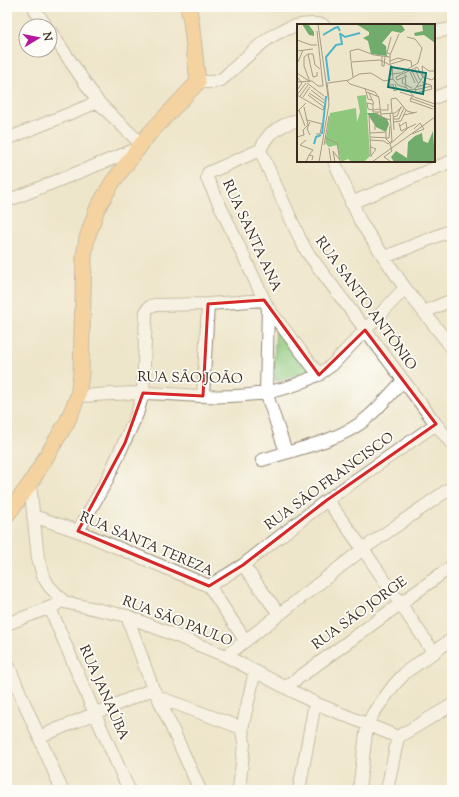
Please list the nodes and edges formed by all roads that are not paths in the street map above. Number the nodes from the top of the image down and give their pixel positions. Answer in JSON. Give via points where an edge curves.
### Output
{"nodes":[{"id":1,"x":188,"y":7,"type":"edge"},
{"id":2,"x":36,"y":10,"type":"dead end"},
{"id":3,"x":41,"y":18,"type":"edge"},
{"id":4,"x":297,"y":26,"type":"edge"},
{"id":5,"x":452,"y":29,"type":"edge"},
{"id":6,"x":435,"y":32,"type":"edge"},
{"id":7,"x":58,"y":43,"type":"edge"},
{"id":8,"x":198,"y":82,"type":"junction"},
{"id":9,"x":452,"y":91,"type":"edge"},
{"id":10,"x":435,"y":98,"type":"edge"},
{"id":11,"x":98,"y":102,"type":"junction"},
{"id":12,"x":297,"y":120,"type":"edge"},
{"id":13,"x":7,"y":139,"type":"edge"},
{"id":14,"x":140,"y":146,"type":"junction"},
{"id":15,"x":260,"y":150,"type":"junction"},
{"id":16,"x":452,"y":161,"type":"edge"},
{"id":17,"x":334,"y":162,"type":"edge"},
{"id":18,"x":7,"y":201,"type":"edge"},
{"id":19,"x":351,"y":202,"type":"junction"},
{"id":20,"x":452,"y":230,"type":"edge"},
{"id":21,"x":385,"y":257,"type":"junction"},
{"id":22,"x":405,"y":288,"type":"junction"},
{"id":23,"x":452,"y":300,"type":"edge"},
{"id":24,"x":208,"y":304,"type":"junction"},
{"id":25,"x":266,"y":304,"type":"junction"},
{"id":26,"x":424,"y":312,"type":"junction"},
{"id":27,"x":365,"y":330,"type":"junction"},
{"id":28,"x":452,"y":348,"type":"edge"},
{"id":29,"x":319,"y":375,"type":"junction"},
{"id":30,"x":403,"y":381,"type":"junction"},
{"id":31,"x":266,"y":392,"type":"junction"},
{"id":32,"x":142,"y":393,"type":"junction"},
{"id":33,"x":78,"y":396,"type":"junction"},
{"id":34,"x":202,"y":396,"type":"junction"},
{"id":35,"x":436,"y":424,"type":"junction"},
{"id":36,"x":452,"y":444,"type":"edge"},
{"id":37,"x":286,"y":452,"type":"junction"},
{"id":38,"x":262,"y":460,"type":"dead end"},
{"id":39,"x":30,"y":484,"type":"junction"},
{"id":40,"x":452,"y":487,"type":"edge"},
{"id":41,"x":327,"y":500,"type":"junction"},
{"id":42,"x":7,"y":515,"type":"edge"},
{"id":43,"x":34,"y":516,"type":"junction"},
{"id":44,"x":78,"y":531,"type":"junction"},
{"id":45,"x":363,"y":550,"type":"junction"},
{"id":46,"x":242,"y":565,"type":"junction"},
{"id":47,"x":452,"y":566,"type":"edge"},
{"id":48,"x":209,"y":586,"type":"junction"},
{"id":49,"x":64,"y":602,"type":"junction"},
{"id":50,"x":400,"y":603,"type":"junction"},
{"id":51,"x":50,"y":608,"type":"junction"},
{"id":52,"x":279,"y":614,"type":"junction"},
{"id":53,"x":127,"y":616,"type":"junction"},
{"id":54,"x":7,"y":624,"type":"edge"},
{"id":55,"x":245,"y":640,"type":"junction"},
{"id":56,"x":452,"y":640,"type":"edge"},
{"id":57,"x":434,"y":653,"type":"junction"},
{"id":58,"x":226,"y":656,"type":"junction"},
{"id":59,"x":7,"y":663,"type":"edge"},
{"id":60,"x":255,"y":671,"type":"junction"},
{"id":61,"x":286,"y":687,"type":"junction"},
{"id":62,"x":156,"y":693,"type":"junction"},
{"id":63,"x":315,"y":703,"type":"junction"},
{"id":64,"x":452,"y":705,"type":"edge"},
{"id":65,"x":95,"y":714,"type":"junction"},
{"id":66,"x":367,"y":725,"type":"junction"},
{"id":67,"x":242,"y":728,"type":"junction"},
{"id":68,"x":39,"y":737,"type":"junction"},
{"id":69,"x":398,"y":737,"type":"junction"},
{"id":70,"x":62,"y":790,"type":"edge"},
{"id":71,"x":129,"y":790,"type":"edge"},
{"id":72,"x":200,"y":790,"type":"edge"},
{"id":73,"x":239,"y":790,"type":"edge"},
{"id":74,"x":299,"y":790,"type":"edge"},
{"id":75,"x":359,"y":790,"type":"edge"},
{"id":76,"x":387,"y":790,"type":"edge"}],
"edges":[{"from":1,"to":8,"type":"main road"},
{"from":2,"to":3,"type":"street"},
{"from":4,"to":8,"type":"street","via":[[266,40],[221,80]]},
{"from":5,"to":6,"type":"street"},
{"from":7,"to":11,"type":"street"},
{"from":8,"to":14,"type":"main road"},
{"from":9,"to":10,"type":"street"},
{"from":11,"to":13,"type":"street"},
{"from":11,"to":14,"type":"street"},
{"from":12,"to":15,"type":"street","via":[[271,133]]},
{"from":14,"to":18,"type":"street"},
{"from":14,"to":33,"type":"main road","via":[[112,183],[97,209],[87,238]]},
{"from":15,"to":25,"type":"street","name":"RUA SANTA ANA","via":[[208,173],[207,177]]},
{"from":15,"to":27,"type":"street","name":"RUA SANTO ANTÔNIO","via":[[300,239]]},
{"from":16,"to":19,"type":"street"},
{"from":17,"to":19,"type":"street"},
{"from":19,"to":21,"type":"street","via":[[361,223]]},
{"from":20,"to":21,"type":"street"},
{"from":21,"to":22,"type":"street"},
{"from":22,"to":26,"type":"street"},
{"from":22,"to":27,"type":"street","name":"RUA SÃO JOÃO"},
{"from":23,"to":26,"type":"street"},
{"from":24,"to":25,"type":"street"},
{"from":24,"to":32,"type":"street","via":[[155,305],[147,309]]},
{"from":24,"to":34,"type":"street"},
{"from":25,"to":29,"type":"street","name":"RUA SANTA ANA"},
{"from":25,"to":31,"type":"street","name":"RUA SANTA ANA"},
{"from":26,"to":28,"type":"street"},
{"from":27,"to":29,"type":"street","name":"RUA SÃO JOÃO"},
{"from":27,"to":30,"type":"street","name":"RUA SANTO ANTÔNIO"},
{"from":29,"to":31,"type":"street","name":"RUA SÃO JOÃO","via":[[304,382]]},
{"from":30,"to":35,"type":"street","name":"RUA SANTO ANTÔNIO"},
{"from":30,"to":37,"type":"street","via":[[358,425],[325,440]]},
{"from":31,"to":34,"type":"street","name":"RUA SÃO JOÃO","via":[[251,395]]},
{"from":31,"to":37,"type":"street","name":"RUA SANTA ANA"},
{"from":32,"to":33,"type":"street","name":"RUA SÃO JOÃO"},
{"from":32,"to":34,"type":"street","name":"RUA SÃO JOÃO"},
{"from":32,"to":44,"type":"street","via":[[137,414],[125,443]]},
{"from":33,"to":39,"type":"main road","via":[[67,422]]},
{"from":35,"to":36,"type":"street","name":"RUA SANTO ANTÔNIO"},
{"from":35,"to":41,"type":"street","name":"RUA SÃO FRANCISCO"},
{"from":37,"to":38,"type":"street"},
{"from":39,"to":42,"type":"main road"},
{"from":39,"to":43,"type":"street"},
{"from":40,"to":45,"type":"street"},
{"from":41,"to":45,"type":"street"},
{"from":41,"to":46,"type":"street","name":"RUA SÃO FRANCISCO"},
{"from":43,"to":44,"type":"street","name":"RUA SANTA TEREZA"},
{"from":43,"to":49,"type":"street","via":[[38,558],[43,576]]},
{"from":44,"to":48,"type":"street","name":"RUA SANTA TEREZA"},
{"from":45,"to":50,"type":"street"},
{"from":45,"to":52,"type":"street"},
{"from":46,"to":48,"type":"street","name":"RUA SÃO FRANCISCO"},
{"from":46,"to":52,"type":"street"},
{"from":47,"to":50,"type":"street","name":"RUA SÃO JORGE"},
{"from":48,"to":55,"type":"street","name":"RUA SANTA TEREZA"},
{"from":49,"to":51,"type":"street"},
{"from":49,"to":53,"type":"street","name":"RUA SÃO PAULO"},
{"from":50,"to":57,"type":"street"},
{"from":50,"to":61,"type":"street","name":"RUA SÃO JORGE"},
{"from":51,"to":54,"type":"street"},
{"from":51,"to":65,"type":"street","name":"RUA JANAÚBA"},
{"from":52,"to":55,"type":"street"},
{"from":53,"to":58,"type":"street","name":"RUA SÃO PAULO"},
{"from":53,"to":62,"type":"street"},
{"from":55,"to":58,"type":"street"},
{"from":56,"to":57,"type":"street"},
{"from":57,"to":66,"type":"street","via":[[406,672],[374,712]]},
{"from":58,"to":60,"type":"street","name":"RUA SÃO PAULO"},
{"from":59,"to":68,"type":"street"},
{"from":60,"to":61,"type":"street","name":"RUA SÃO PAULO"},
{"from":60,"to":67,"type":"street"},
{"from":61,"to":63,"type":"street","name":"RUA SÃO PAULO"},
{"from":62,"to":65,"type":"street"},
{"from":62,"to":67,"type":"street"},
{"from":62,"to":72,"type":"street"},
{"from":63,"to":66,"type":"street","name":"RUA SÃO PAULO"},
{"from":63,"to":74,"type":"street"},
{"from":64,"to":69,"type":"street"},
{"from":65,"to":68,"type":"street"},
{"from":65,"to":71,"type":"street","name":"RUA JANAÚBA"},
{"from":66,"to":69,"type":"street","name":"RUA SÃO PAULO"},
{"from":66,"to":75,"type":"street"},
{"from":67,"to":73,"type":"street","via":[[244,744]]},
{"from":68,"to":70,"type":"street"},
{"from":69,"to":76,"type":"street"}]}
